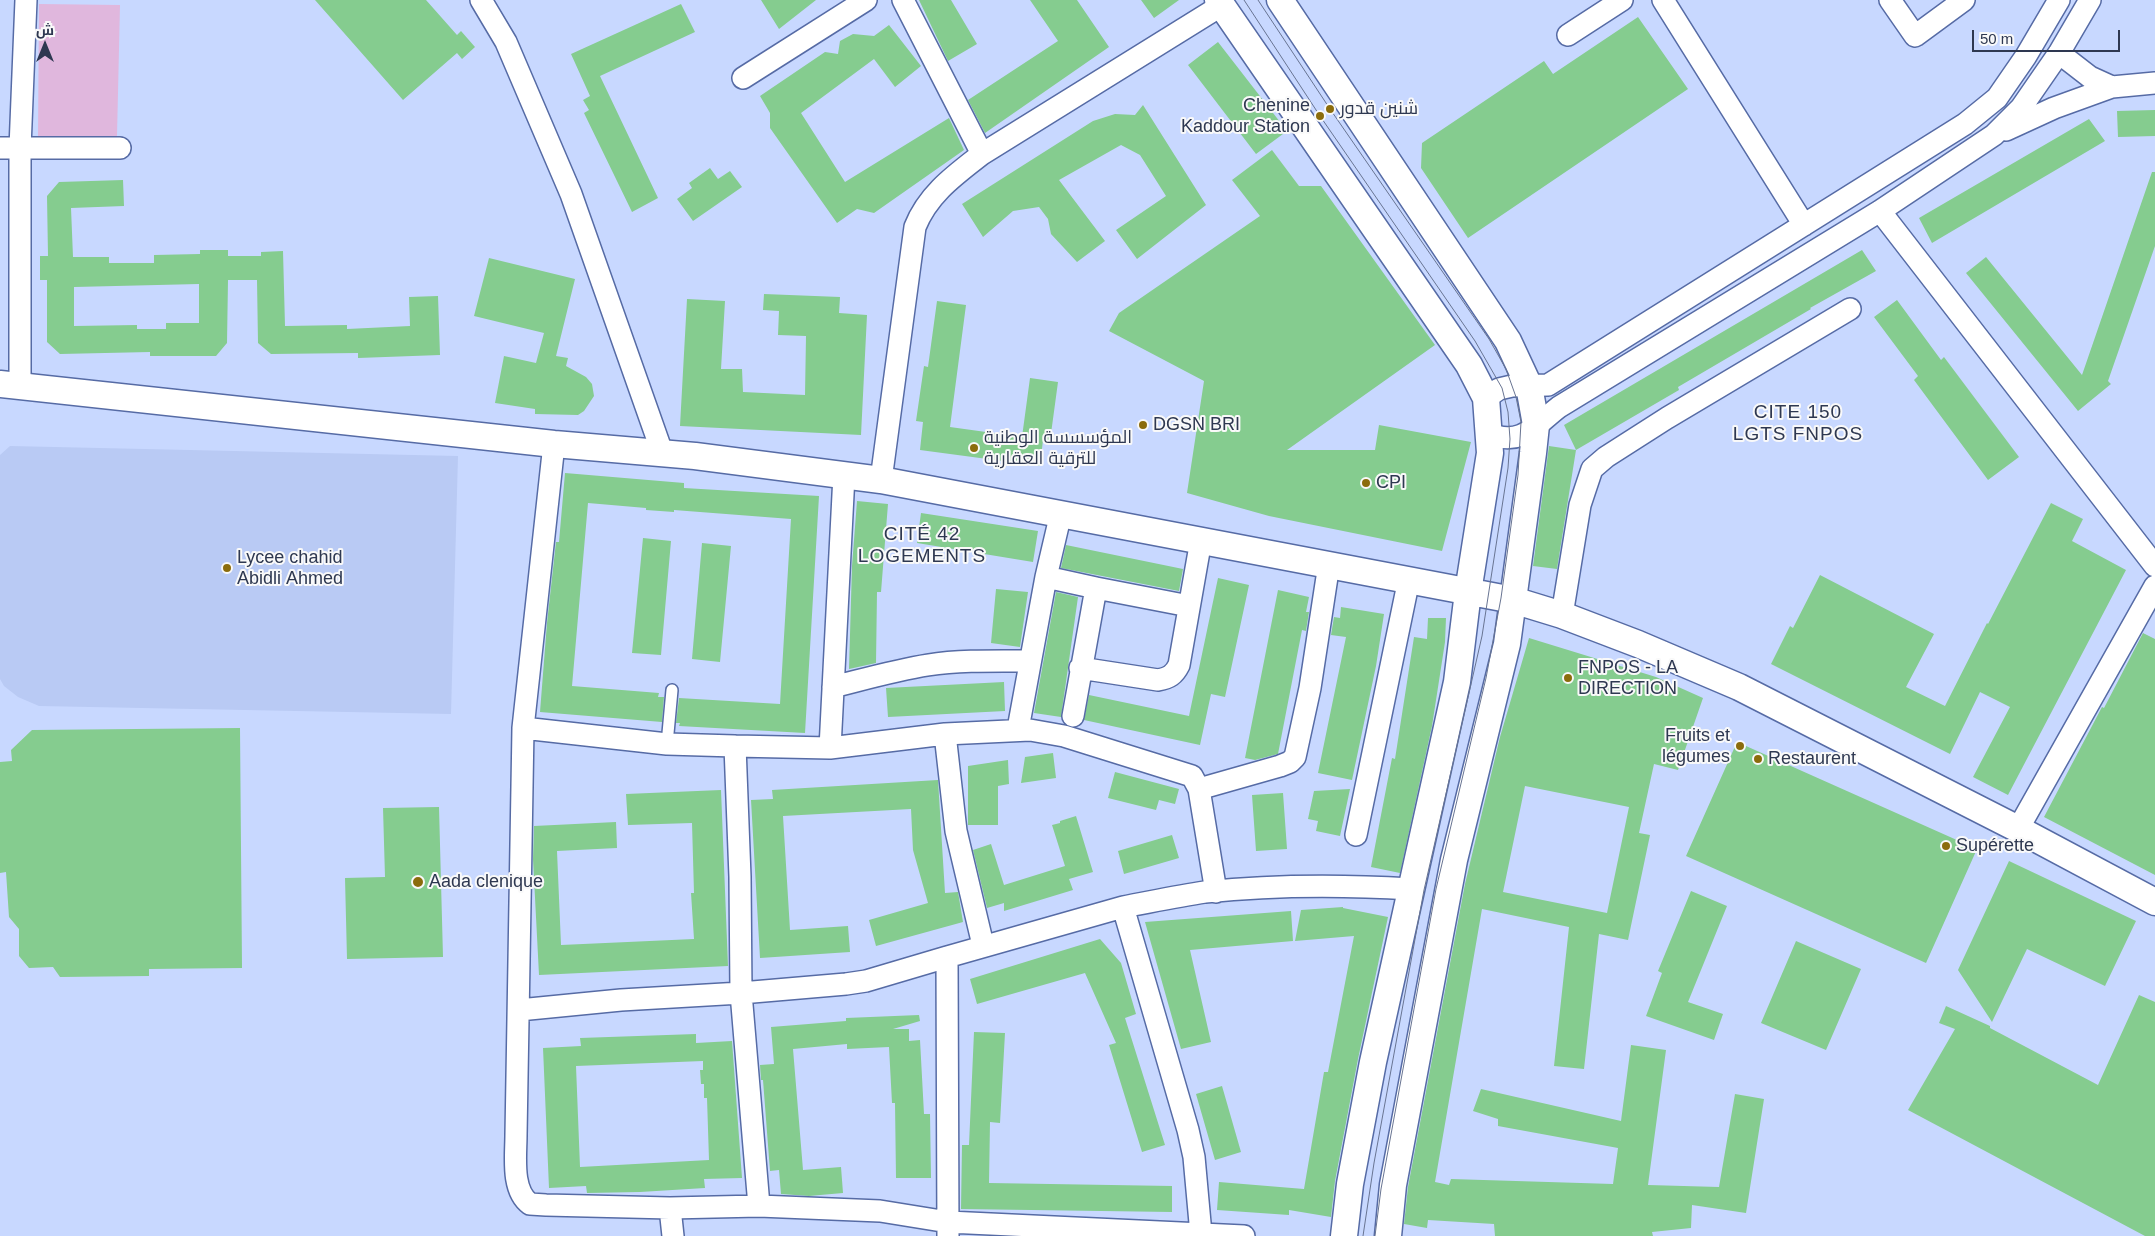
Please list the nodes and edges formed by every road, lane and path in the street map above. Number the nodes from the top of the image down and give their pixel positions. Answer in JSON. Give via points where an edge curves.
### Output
{"nodes":[{"id":1,"x":26,"y":0,"type":"edge"},
{"id":2,"x":481,"y":0,"type":"edge"},
{"id":3,"x":866,"y":0,"type":"edge"},
{"id":4,"x":903,"y":0,"type":"edge"},
{"id":5,"x":1280,"y":0,"type":"edge"},
{"id":6,"x":1622,"y":0,"type":"edge"},
{"id":7,"x":1663,"y":0,"type":"edge"},
{"id":8,"x":1890,"y":0,"type":"edge"},
{"id":9,"x":1964,"y":0,"type":"edge"},
{"id":10,"x":2090,"y":0,"type":"edge"},
{"id":11,"x":1220,"y":3,"type":"edge"},
{"id":12,"x":2051,"y":3,"type":"edge"},
{"id":13,"x":1568,"y":35,"type":"dead end"},
{"id":14,"x":2059,"y":52,"type":"junction"},
{"id":15,"x":743,"y":78,"type":"dead end"},
{"id":16,"x":2155,"y":83,"type":"edge"},
{"id":17,"x":2112,"y":88,"type":"junction"},
{"id":18,"x":1994,"y":135,"type":"junction"},
{"id":19,"x":10,"y":148,"type":"edge"},
{"id":20,"x":120,"y":148,"type":"dead end"},
{"id":21,"x":982,"y":154,"type":"junction"},
{"id":22,"x":1880,"y":211,"type":"junction"},
{"id":23,"x":1804,"y":225,"type":"junction"},
{"id":24,"x":1850,"y":309,"type":"dead end"},
{"id":25,"x":10,"y":384,"type":"edge"},
{"id":26,"x":1529,"y":386,"type":"junction"},
{"id":27,"x":1486,"y":398,"type":"junction"},
{"id":28,"x":1536,"y":426,"type":"junction"},
{"id":29,"x":1488,"y":434,"type":"junction"},
{"id":30,"x":554,"y":444,"type":"junction"},
{"id":31,"x":662,"y":452,"type":"junction"},
{"id":32,"x":844,"y":475,"type":"junction"},
{"id":33,"x":881,"y":480,"type":"junction"},
{"id":34,"x":1061,"y":513,"type":"junction"},
{"id":35,"x":1201,"y":540,"type":"junction"},
{"id":36,"x":1329,"y":564,"type":"junction"},
{"id":37,"x":2155,"y":566,"type":"edge"},
{"id":38,"x":1046,"y":577,"type":"junction"},
{"id":39,"x":1409,"y":579,"type":"junction"},
{"id":40,"x":2155,"y":586,"type":"edge"},
{"id":41,"x":1096,"y":588,"type":"junction"},
{"id":42,"x":1468,"y":592,"type":"junction"},
{"id":43,"x":1513,"y":600,"type":"junction"},
{"id":44,"x":1189,"y":606,"type":"junction"},
{"id":45,"x":1562,"y":615,"type":"junction"},
{"id":46,"x":1029,"y":661,"type":"junction"},
{"id":47,"x":1080,"y":668,"type":"junction"},
{"id":48,"x":834,"y":687,"type":"junction"},
{"id":49,"x":672,"y":690,"type":"dead end"},
{"id":50,"x":1073,"y":716,"type":"dead end"},
{"id":51,"x":523,"y":728,"type":"junction"},
{"id":52,"x":1018,"y":729,"type":"junction"},
{"id":53,"x":945,"y":734,"type":"junction"},
{"id":54,"x":667,"y":744,"type":"junction"},
{"id":55,"x":735,"y":746,"type":"junction"},
{"id":56,"x":830,"y":748,"type":"junction"},
{"id":57,"x":1199,"y":789,"type":"junction"},
{"id":58,"x":2018,"y":829,"type":"junction"},
{"id":59,"x":1356,"y":835,"type":"dead end"},
{"id":60,"x":1410,"y":889,"type":"junction"},
{"id":61,"x":1216,"y":892,"type":"junction"},
{"id":62,"x":2155,"y":902,"type":"edge"},
{"id":63,"x":1123,"y":907,"type":"junction"},
{"id":64,"x":983,"y":946,"type":"junction"},
{"id":65,"x":948,"y":957,"type":"junction"},
{"id":66,"x":741,"y":994,"type":"junction"},
{"id":67,"x":519,"y":1010,"type":"junction"},
{"id":68,"x":759,"y":1206,"type":"junction"},
{"id":69,"x":670,"y":1208,"type":"junction"},
{"id":70,"x":948,"y":1229,"type":"edge"},
{"id":71,"x":1201,"y":1234,"type":"junction"},
{"id":72,"x":673,"y":1236,"type":"edge"},
{"id":73,"x":1244,"y":1236,"type":"edge"},
{"id":74,"x":1344,"y":1236,"type":"edge"},
{"id":75,"x":1388,"y":1236,"type":"edge"}],
"edges":[{"from":1,"to":19,"type":"street"},
{"from":2,"to":31,"type":"street","via":[[506,42],[571,194]]},
{"from":3,"to":15,"type":"street"},
{"from":4,"to":21,"type":"street"},
{"from":5,"to":26,"type":"street","via":[[1508,341]]},
{"from":6,"to":13,"type":"street"},
{"from":7,"to":23,"type":"street"},
{"from":8,"to":9,"type":"street","via":[[1915,36]]},
{"from":10,"to":14,"type":"street"},
{"from":11,"to":21,"type":"street"},
{"from":11,"to":27,"type":"street","via":[[1468,365]]},
{"from":12,"to":23,"type":"street","via":[[2026,56],[1997,98],[1965,124]]},
{"from":14,"to":17,"type":"street","via":[[2090,77]]},
{"from":14,"to":18,"type":"street","via":[[2021,108]]},
{"from":16,"to":17,"type":"street"},
{"from":17,"to":18,"type":"street","via":[[2054,108]]},
{"from":18,"to":22,"type":"street"},
{"from":19,"to":20,"type":"street"},
{"from":19,"to":25,"type":"street"},
{"from":21,"to":33,"type":"street","via":[[935,193],[920,212],[914,227]]},
{"from":22,"to":28,"type":"street","via":[[1558,407]]},
{"from":22,"to":37,"type":"street"},
{"from":23,"to":26,"type":"street","via":[[1548,385]]},
{"from":24,"to":45,"type":"street","via":[[1667,418],[1592,469],[1580,504]]},
{"from":25,"to":30,"type":"street"},
{"from":26,"to":27,"type":"street","via":[[1499,388]]},
{"from":26,"to":28,"type":"street"},
{"from":27,"to":29,"type":"street"},
{"from":28,"to":29,"type":"street","via":[[1521,437],[1510,439]]},
{"from":28,"to":43,"type":"street"},
{"from":29,"to":42,"type":"street","via":[[1490,453]]},
{"from":30,"to":31,"type":"street"},
{"from":30,"to":51,"type":"street"},
{"from":31,"to":32,"type":"street"},
{"from":32,"to":33,"type":"street"},
{"from":32,"to":48,"type":"street"},
{"from":33,"to":34,"type":"street"},
{"from":34,"to":35,"type":"street"},
{"from":34,"to":38,"type":"street"},
{"from":35,"to":36,"type":"street"},
{"from":35,"to":44,"type":"street"},
{"from":36,"to":39,"type":"street"},
{"from":36,"to":57,"type":"street","via":[[1296,756],[1280,766]]},
{"from":38,"to":41,"type":"street"},
{"from":38,"to":46,"type":"street"},
{"from":39,"to":42,"type":"street"},
{"from":39,"to":59,"type":"street"},
{"from":40,"to":58,"type":"street"},
{"from":41,"to":44,"type":"street"},
{"from":41,"to":47,"type":"street"},
{"from":42,"to":43,"type":"street"},
{"from":42,"to":60,"type":"street","via":[[1457,682]]},
{"from":43,"to":45,"type":"street"},
{"from":43,"to":75,"type":"street","via":[[1507,644],[1454,860],[1393,1185]]},
{"from":44,"to":47,"type":"street","via":[[1179,665],[1170,677],[1151,680]]},
{"from":45,"to":58,"type":"street","via":[[1739,687]]},
{"from":46,"to":48,"type":"street","via":[[930,665]]},
{"from":46,"to":52,"type":"street"},
{"from":47,"to":50,"type":"street"},
{"from":48,"to":56,"type":"street"},
{"from":49,"to":54,"type":"lane"},
{"from":51,"to":54,"type":"street"},
{"from":51,"to":67,"type":"street"},
{"from":52,"to":53,"type":"street"},
{"from":52,"to":57,"type":"street","via":[[1064,736],[1188,774]]},
{"from":53,"to":56,"type":"street"},
{"from":53,"to":64,"type":"street","via":[[956,831]]},
{"from":54,"to":55,"type":"street"},
{"from":55,"to":56,"type":"street"},
{"from":55,"to":66,"type":"street"},
{"from":57,"to":61,"type":"street"},
{"from":58,"to":62,"type":"street"},
{"from":60,"to":61,"type":"street","via":[[1309,886]]},
{"from":60,"to":74,"type":"street","via":[[1350,1184]]},
{"from":61,"to":63,"type":"street"},
{"from":63,"to":64,"type":"street"},
{"from":63,"to":71,"type":"street","via":[[1188,1130],[1195,1165]]},
{"from":64,"to":65,"type":"street"},
{"from":65,"to":66,"type":"street","via":[[866,981]]},
{"from":65,"to":70,"type":"street"},
{"from":66,"to":67,"type":"street","via":[[621,1000]]},
{"from":66,"to":68,"type":"street"},
{"from":67,"to":69,"type":"street","via":[[517,1177],[526,1200],[530,1204],[546,1205]]},
{"from":68,"to":69,"type":"street"},
{"from":68,"to":70,"type":"street","via":[[880,1210]]},
{"from":69,"to":72,"type":"street"},
{"from":70,"to":71,"type":"street"},
{"from":71,"to":73,"type":"street"}]}
